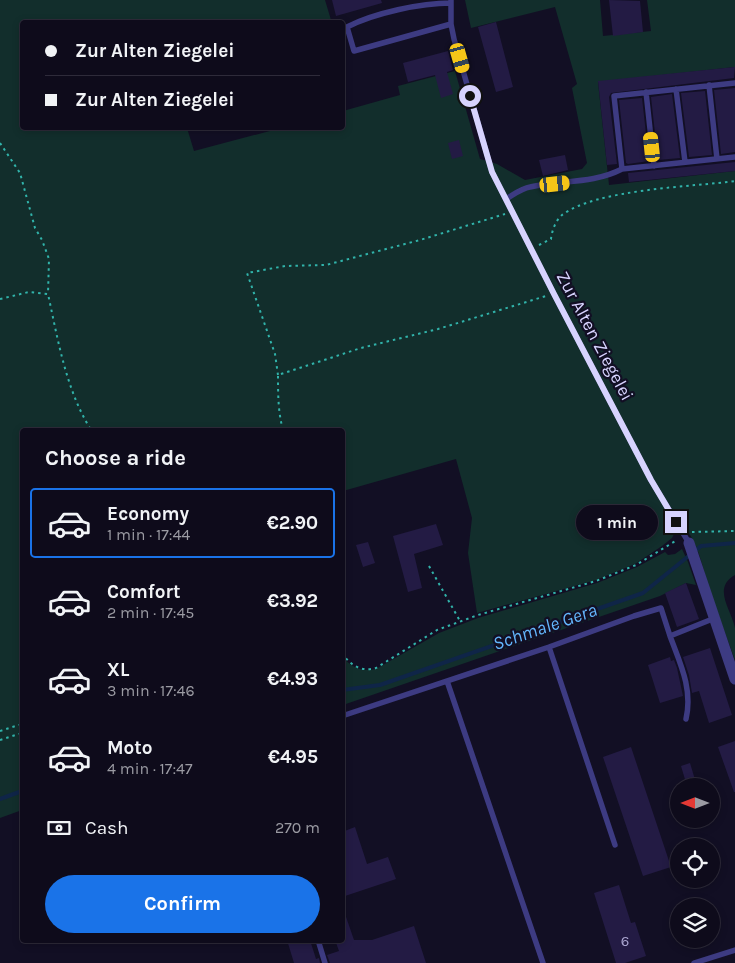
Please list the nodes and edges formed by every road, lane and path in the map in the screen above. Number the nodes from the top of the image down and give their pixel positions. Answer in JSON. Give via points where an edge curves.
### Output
{"nodes":[{"id":1,"x":451,"y":1,"type":"edge"},
{"id":2,"x":451,"y":24,"type":"junction"},
{"id":3,"x":735,"y":83,"type":"edge"},
{"id":4,"x":709,"y":85,"type":"junction"},
{"id":5,"x":676,"y":89,"type":"junction"},
{"id":6,"x":646,"y":92,"type":"junction"},
{"id":7,"x":0,"y":143,"type":"edge"},
{"id":8,"x":735,"y":156,"type":"edge"},
{"id":9,"x":716,"y":159,"type":"junction"},
{"id":10,"x":684,"y":162,"type":"junction"},
{"id":11,"x":654,"y":166,"type":"junction"},
{"id":12,"x":622,"y":169,"type":"junction"},
{"id":13,"x":735,"y":181,"type":"edge"},
{"id":14,"x":506,"y":199,"type":"junction"},
{"id":15,"x":512,"y":211,"type":"junction"},
{"id":16,"x":530,"y":249,"type":"junction"},
{"id":17,"x":48,"y":294,"type":"junction"},
{"id":18,"x":554,"y":294,"type":"junction"},
{"id":19,"x":0,"y":299,"type":"edge"},
{"id":20,"x":278,"y":375,"type":"junction"},
{"id":21,"x":90,"y":428,"type":"edge"},
{"id":22,"x":282,"y":428,"type":"edge"},
{"id":23,"x":735,"y":531,"type":"edge"},
{"id":24,"x":687,"y":540,"type":"junction"},
{"id":25,"x":429,"y":566,"type":"dead end"},
{"id":26,"x":715,"y":618,"type":"junction"},
{"id":27,"x":460,"y":622,"type":"junction"},
{"id":28,"x":670,"y":636,"type":"junction"},
{"id":29,"x":549,"y":646,"type":"junction"},
{"id":30,"x":345,"y":657,"type":"edge"},
{"id":31,"x":735,"y":679,"type":"edge"},
{"id":32,"x":447,"y":680,"type":"junction"},
{"id":33,"x":345,"y":715,"type":"edge"},
{"id":34,"x":686,"y":719,"type":"dead end"},
{"id":35,"x":20,"y":725,"type":"edge"},
{"id":36,"x":0,"y":731,"type":"edge"},
{"id":37,"x":20,"y":734,"type":"edge"},
{"id":38,"x":0,"y":740,"type":"edge"},
{"id":39,"x":615,"y":845,"type":"dead end"},
{"id":40,"x":319,"y":943,"type":"edge"},
{"id":41,"x":735,"y":950,"type":"edge"},
{"id":42,"x":326,"y":963,"type":"edge"},
{"id":43,"x":543,"y":963,"type":"edge"},
{"id":44,"x":694,"y":963,"type":"edge"}],
"edges":[{"from":1,"to":2,"type":"lane","name":"Zur Alten Ziegelei"},
{"from":1,"to":2,"type":"lane","via":[[413,7],[347,27],[354,51]]},
{"from":2,"to":14,"type":"lane","name":"Zur Alten Ziegelei","via":[[492,172]]},
{"from":3,"to":4,"type":"lane"},
{"from":4,"to":5,"type":"lane"},
{"from":4,"to":9,"type":"lane"},
{"from":5,"to":6,"type":"lane"},
{"from":5,"to":10,"type":"lane"},
{"from":6,"to":11,"type":"lane"},
{"from":6,"to":12,"type":"lane","via":[[614,96]]},
{"from":7,"to":17,"type":"path","via":[[20,173],[35,228],[49,259]]},
{"from":8,"to":9,"type":"lane"},
{"from":9,"to":10,"type":"lane"},
{"from":10,"to":11,"type":"lane"},
{"from":11,"to":12,"type":"lane"},
{"from":12,"to":14,"type":"lane","via":[[608,176],[529,187]]},
{"from":13,"to":16,"type":"path","via":[[612,196],[578,206],[561,216],[551,238]]},
{"from":14,"to":15,"type":"lane","name":"Zur Alten Ziegelei"},
{"from":15,"to":16,"type":"lane","name":"Zur Alten Ziegelei"},
{"from":15,"to":20,"type":"path","via":[[326,265],[285,266],[247,273]]},
{"from":16,"to":18,"type":"lane","name":"Zur Alten Ziegelei"},
{"from":17,"to":19,"type":"path","via":[[29,292]]},
{"from":17,"to":21,"type":"path","via":[[62,357],[80,413]]},
{"from":18,"to":20,"type":"path","via":[[361,348]]},
{"from":18,"to":24,"type":"lane","name":"Zur Alten Ziegelei","via":[[651,480]]},
{"from":20,"to":22,"type":"path"},
{"from":23,"to":24,"type":"path","via":[[697,532]]},
{"from":24,"to":26,"type":"street","name":"Zur Alten Ziegelei"},
{"from":24,"to":27,"type":"path","via":[[596,581]]},
{"from":25,"to":27,"type":"path"},
{"from":26,"to":28,"type":"lane"},
{"from":26,"to":31,"type":"street","name":"Zur Alten Ziegelei"},
{"from":27,"to":30,"type":"path","via":[[437,630],[376,668],[359,668]]},
{"from":28,"to":29,"type":"lane","via":[[661,608]]},
{"from":28,"to":34,"type":"lane","via":[[688,685]]},
{"from":29,"to":32,"type":"lane"},
{"from":29,"to":39,"type":"lane"},
{"from":32,"to":33,"type":"lane"},
{"from":32,"to":43,"type":"lane"},
{"from":35,"to":36,"type":"path"},
{"from":37,"to":38,"type":"path"},
{"from":40,"to":42,"type":"lane"},
{"from":41,"to":44,"type":"lane"}]}
